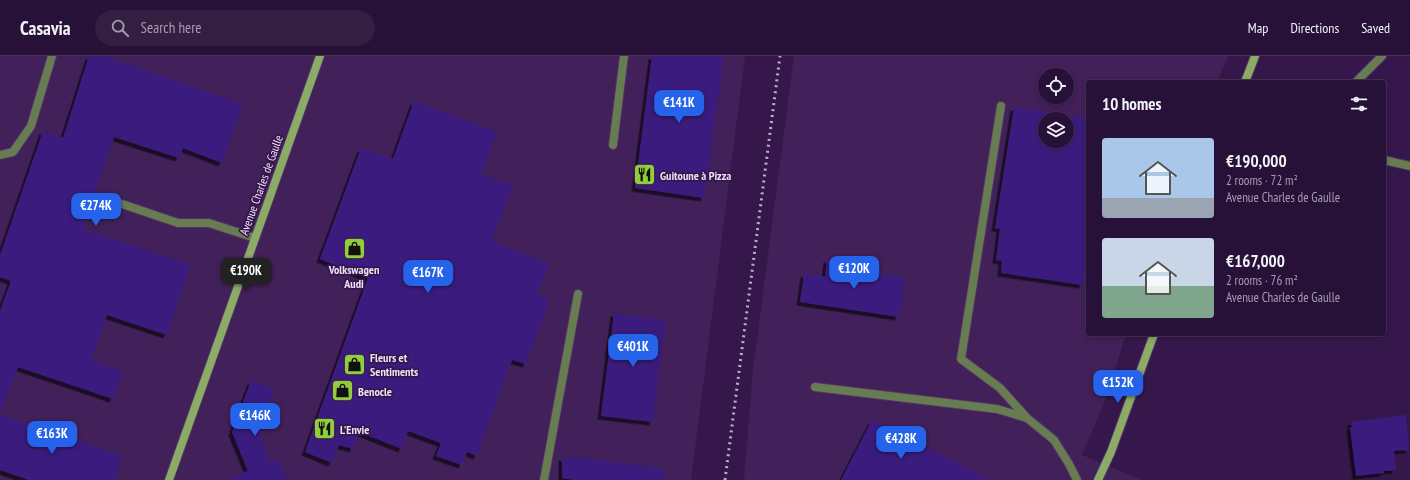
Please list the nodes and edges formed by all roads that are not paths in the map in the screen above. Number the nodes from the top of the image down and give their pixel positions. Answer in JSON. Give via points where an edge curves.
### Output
{"nodes":[{"id":1,"x":52,"y":56,"type":"edge"},
{"id":2,"x":320,"y":56,"type":"edge"},
{"id":3,"x":624,"y":56,"type":"edge"},
{"id":4,"x":1255,"y":56,"type":"edge"},
{"id":5,"x":1382,"y":56,"type":"edge"},
{"id":6,"x":1246,"y":80,"type":"edge"},
{"id":7,"x":1358,"y":80,"type":"edge"},
{"id":8,"x":1001,"y":106,"type":"dead end"},
{"id":9,"x":613,"y":145,"type":"dead end"},
{"id":10,"x":0,"y":155,"type":"edge"},
{"id":11,"x":1386,"y":160,"type":"edge"},
{"id":12,"x":1410,"y":166,"type":"edge"},
{"id":13,"x":122,"y":204,"type":"dead end"},
{"id":14,"x":255,"y":238,"type":"junction"},
{"id":15,"x":578,"y":294,"type":"dead end"},
{"id":16,"x":1153,"y":336,"type":"edge"},
{"id":17,"x":815,"y":387,"type":"dead end"},
{"id":18,"x":1027,"y":418,"type":"junction"},
{"id":19,"x":169,"y":480,"type":"edge"},
{"id":20,"x":544,"y":480,"type":"edge"},
{"id":21,"x":1077,"y":480,"type":"edge"},
{"id":22,"x":1098,"y":480,"type":"edge"}],
"edges":[{"from":1,"to":10,"type":"lane","via":[[31,126],[13,152]]},
{"from":2,"to":14,"type":"main road","name":"Avenue Charles de Gaulle"},
{"from":3,"to":9,"type":"lane"},
{"from":4,"to":6,"type":"main road"},
{"from":5,"to":7,"type":"lane"},
{"from":8,"to":18,"type":"lane","via":[[961,360],[1000,388]]},
{"from":11,"to":12,"type":"lane"},
{"from":13,"to":14,"type":"lane","via":[[178,223],[209,223]]},
{"from":14,"to":19,"type":"main road","name":"Avenue Charles de Gaulle"},
{"from":15,"to":20,"type":"lane"},
{"from":16,"to":22,"type":"main road","via":[[1111,452]]},
{"from":17,"to":18,"type":"lane","via":[[997,409]]},
{"from":18,"to":21,"type":"lane","via":[[1054,440]]}]}
